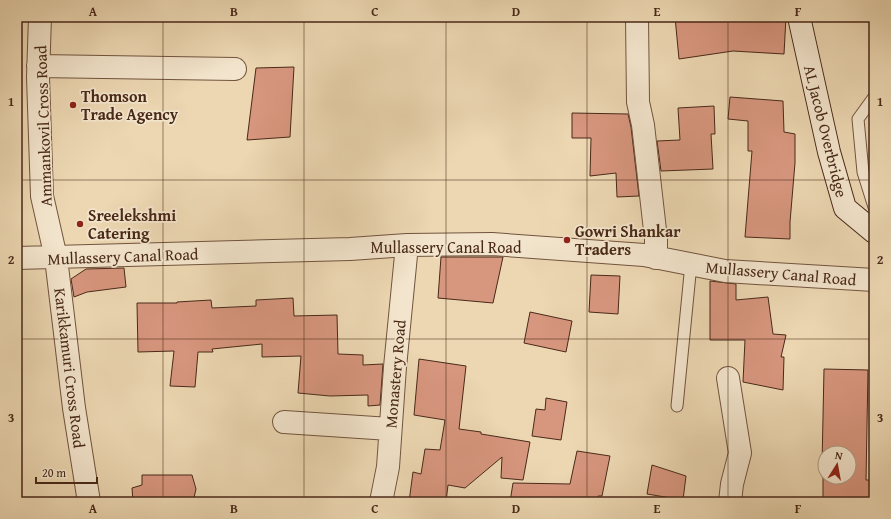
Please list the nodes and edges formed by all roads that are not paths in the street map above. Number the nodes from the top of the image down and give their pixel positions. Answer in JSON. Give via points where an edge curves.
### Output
{"nodes":[{"id":1,"x":40,"y":17,"type":"edge"},
{"id":2,"x":637,"y":17,"type":"edge"},
{"id":3,"x":799,"y":17,"type":"edge"},
{"id":4,"x":38,"y":66,"type":"junction"},
{"id":5,"x":235,"y":69,"type":"dead end"},
{"id":6,"x":874,"y":97,"type":"edge"},
{"id":7,"x":874,"y":207,"type":"edge"},
{"id":8,"x":874,"y":232,"type":"edge"},
{"id":9,"x":407,"y":245,"type":"junction"},
{"id":10,"x":17,"y":258,"type":"edge"},
{"id":11,"x":56,"y":258,"type":"junction"},
{"id":12,"x":656,"y":258,"type":"junction"},
{"id":13,"x":691,"y":264,"type":"junction"},
{"id":14,"x":874,"y":280,"type":"edge"},
{"id":15,"x":728,"y":378,"type":"dead end"},
{"id":16,"x":677,"y":406,"type":"dead end"},
{"id":17,"x":284,"y":422,"type":"dead end"},
{"id":18,"x":390,"y":429,"type":"junction"},
{"id":19,"x":89,"y":502,"type":"edge"},
{"id":20,"x":381,"y":502,"type":"edge"},
{"id":21,"x":730,"y":502,"type":"edge"}],
"edges":[{"from":1,"to":4,"type":"street","name":"Ammankovil Cross Road"},
{"from":2,"to":12,"type":"street","via":[[638,102],[643,126]]},
{"from":3,"to":8,"type":"street","name":"AL Jacob Overbridge","via":[[829,152],[845,208]]},
{"from":4,"to":5,"type":"street"},
{"from":4,"to":11,"type":"street","name":"Ammankovil Cross Road","via":[[42,196]]},
{"from":6,"to":7,"type":"lane","via":[[858,119],[863,172]]},
{"from":9,"to":11,"type":"street","name":"Mullassery Canal Road"},
{"from":9,"to":12,"type":"street","name":"Mullassery Canal Road","via":[[492,244]]},
{"from":9,"to":18,"type":"street","name":"Monastery Road"},
{"from":10,"to":11,"type":"street","name":"Mullassery Canal Road"},
{"from":11,"to":19,"type":"street","name":"Karikkamuri Cross Road","via":[[74,408]]},
{"from":12,"to":13,"type":"street","name":"Mullassery Canal Road"},
{"from":13,"to":14,"type":"street","name":"Mullassery Canal Road","via":[[725,271]]},
{"from":13,"to":16,"type":"lane"},
{"from":15,"to":21,"type":"street","via":[[740,453]]},
{"from":17,"to":18,"type":"street"},
{"from":18,"to":20,"type":"street","name":"Monastery Road","via":[[388,467]]}]}
